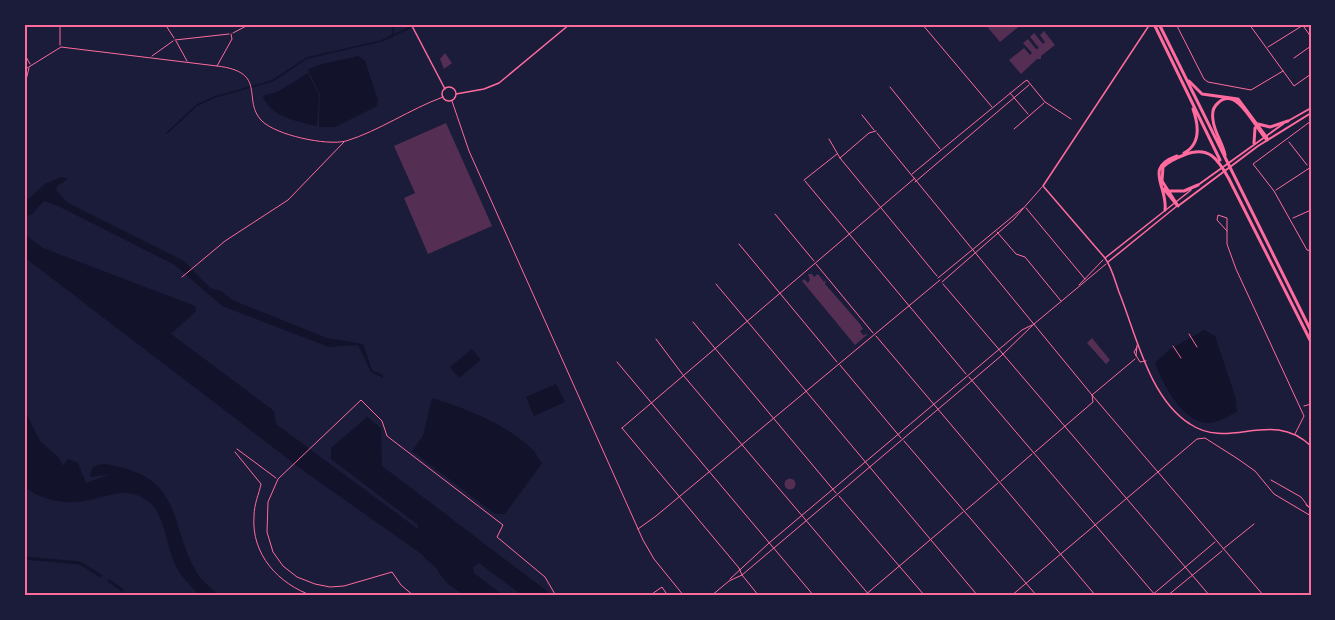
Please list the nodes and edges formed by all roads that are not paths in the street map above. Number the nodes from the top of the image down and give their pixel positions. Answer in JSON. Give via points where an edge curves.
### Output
{"nodes":[{"id":1,"x":60,"y":24,"type":"edge"},
{"id":2,"x":165,"y":24,"type":"edge"},
{"id":3,"x":250,"y":24,"type":"edge"},
{"id":4,"x":411,"y":24,"type":"edge"},
{"id":5,"x":570,"y":24,"type":"edge"},
{"id":6,"x":922,"y":24,"type":"edge"},
{"id":7,"x":1154,"y":24,"type":"edge"},
{"id":8,"x":1176,"y":24,"type":"edge"},
{"id":9,"x":1249,"y":24,"type":"edge"},
{"id":10,"x":245,"y":25,"type":"edge"},
{"id":11,"x":1304,"y":25,"type":"edge"},
{"id":12,"x":231,"y":34,"type":"junction"},
{"id":13,"x":1311,"y":37,"type":"edge"},
{"id":14,"x":175,"y":40,"type":"junction"},
{"id":15,"x":1311,"y":46,"type":"edge"},
{"id":16,"x":60,"y":47,"type":"junction"},
{"id":17,"x":1267,"y":48,"type":"junction"},
{"id":18,"x":24,"y":53,"type":"edge"},
{"id":19,"x":151,"y":57,"type":"junction"},
{"id":20,"x":1294,"y":58,"type":"dead end"},
{"id":21,"x":187,"y":63,"type":"junction"},
{"id":22,"x":31,"y":65,"type":"junction"},
{"id":23,"x":217,"y":66,"type":"junction"},
{"id":24,"x":1180,"y":66,"type":"junction"},
{"id":25,"x":24,"y":70,"type":"edge"},
{"id":26,"x":1283,"y":71,"type":"junction"},
{"id":27,"x":1311,"y":74,"type":"edge"},
{"id":28,"x":1031,"y":84,"type":"junction"},
{"id":29,"x":1184,"y":85,"type":"junction"},
{"id":30,"x":890,"y":87,"type":"dead end"},
{"id":31,"x":24,"y":88,"type":"edge"},
{"id":32,"x":445,"y":89,"type":"junction"},
{"id":33,"x":1010,"y":93,"type":"junction"},
{"id":34,"x":456,"y":94,"type":"junction"},
{"id":35,"x":443,"y":97,"type":"junction"},
{"id":36,"x":1014,"y":98,"type":"junction"},
{"id":37,"x":452,"y":101,"type":"junction"},
{"id":38,"x":1045,"y":102,"type":"junction"},
{"id":39,"x":992,"y":107,"type":"junction"},
{"id":40,"x":1311,"y":108,"type":"edge"},
{"id":41,"x":1311,"y":113,"type":"edge"},
{"id":42,"x":862,"y":115,"type":"dead end"},
{"id":43,"x":1029,"y":116,"type":"junction"},
{"id":44,"x":1071,"y":118,"type":"dead end"},
{"id":45,"x":1288,"y":121,"type":"junction"},
{"id":46,"x":1311,"y":121,"type":"edge"},
{"id":47,"x":1254,"y":122,"type":"junction"},
{"id":48,"x":1014,"y":129,"type":"dead end"},
{"id":49,"x":876,"y":131,"type":"junction"},
{"id":50,"x":1266,"y":137,"type":"junction"},
{"id":51,"x":829,"y":139,"type":"dead end"},
{"id":52,"x":346,"y":141,"type":"junction"},
{"id":53,"x":1254,"y":143,"type":"junction"},
{"id":54,"x":941,"y":150,"type":"junction"},
{"id":55,"x":837,"y":154,"type":"junction"},
{"id":56,"x":840,"y":158,"type":"junction"},
{"id":57,"x":1226,"y":159,"type":"junction"},
{"id":58,"x":1310,"y":167,"type":"edge"},
{"id":59,"x":912,"y":175,"type":"junction"},
{"id":60,"x":915,"y":178,"type":"junction"},
{"id":61,"x":1229,"y":179,"type":"junction"},
{"id":62,"x":915,"y":182,"type":"junction"},
{"id":63,"x":1198,"y":185,"type":"junction"},
{"id":64,"x":1043,"y":186,"type":"junction"},
{"id":65,"x":1161,"y":186,"type":"junction"},
{"id":66,"x":1168,"y":191,"type":"junction"},
{"id":67,"x":1274,"y":191,"type":"junction"},
{"id":68,"x":1176,"y":203,"type":"junction"},
{"id":69,"x":880,"y":207,"type":"junction"},
{"id":70,"x":1025,"y":207,"type":"junction"},
{"id":71,"x":1165,"y":210,"type":"junction"},
{"id":72,"x":1311,"y":210,"type":"edge"},
{"id":73,"x":775,"y":214,"type":"dead end"},
{"id":74,"x":1013,"y":218,"type":"junction"},
{"id":75,"x":1291,"y":219,"type":"junction"},
{"id":76,"x":996,"y":230,"type":"junction"},
{"id":77,"x":1227,"y":231,"type":"junction"},
{"id":78,"x":848,"y":233,"type":"junction"},
{"id":79,"x":999,"y":233,"type":"junction"},
{"id":80,"x":739,"y":244,"type":"dead end"},
{"id":81,"x":972,"y":250,"type":"junction"},
{"id":82,"x":1311,"y":251,"type":"edge"},
{"id":83,"x":975,"y":254,"type":"junction"},
{"id":84,"x":1105,"y":258,"type":"junction"},
{"id":85,"x":814,"y":262,"type":"junction"},
{"id":86,"x":1108,"y":262,"type":"junction"},
{"id":87,"x":182,"y":278,"type":"dead end"},
{"id":88,"x":1084,"y":278,"type":"junction"},
{"id":89,"x":939,"y":279,"type":"junction"},
{"id":90,"x":1086,"y":280,"type":"junction"},
{"id":91,"x":942,"y":282,"type":"junction"},
{"id":92,"x":716,"y":284,"type":"dead end"},
{"id":93,"x":1078,"y":287,"type":"junction"},
{"id":94,"x":779,"y":292,"type":"junction"},
{"id":95,"x":1061,"y":302,"type":"junction"},
{"id":96,"x":909,"y":306,"type":"junction"},
{"id":97,"x":746,"y":321,"type":"junction"},
{"id":98,"x":693,"y":322,"type":"dead end"},
{"id":99,"x":1034,"y":324,"type":"junction"},
{"id":100,"x":1311,"y":331,"type":"edge"},
{"id":101,"x":875,"y":334,"type":"junction"},
{"id":102,"x":656,"y":339,"type":"dead end"},
{"id":103,"x":1311,"y":342,"type":"edge"},
{"id":104,"x":1138,"y":344,"type":"junction"},
{"id":105,"x":714,"y":348,"type":"junction"},
{"id":106,"x":999,"y":349,"type":"junction"},
{"id":107,"x":1142,"y":352,"type":"junction"},
{"id":108,"x":1004,"y":354,"type":"junction"},
{"id":109,"x":1136,"y":358,"type":"junction"},
{"id":110,"x":1146,"y":361,"type":"junction"},
{"id":111,"x":617,"y":362,"type":"dead end"},
{"id":112,"x":839,"y":364,"type":"junction"},
{"id":113,"x":683,"y":375,"type":"junction"},
{"id":114,"x":968,"y":376,"type":"junction"},
{"id":115,"x":972,"y":381,"type":"junction"},
{"id":116,"x":806,"y":392,"type":"junction"},
{"id":117,"x":1092,"y":395,"type":"junction"},
{"id":118,"x":653,"y":403,"type":"junction"},
{"id":119,"x":933,"y":405,"type":"junction"},
{"id":120,"x":938,"y":410,"type":"junction"},
{"id":121,"x":774,"y":418,"type":"junction"},
{"id":122,"x":1065,"y":427,"type":"junction"},
{"id":123,"x":898,"y":434,"type":"junction"},
{"id":124,"x":1295,"y":434,"type":"junction"},
{"id":125,"x":903,"y":439,"type":"junction"},
{"id":126,"x":742,"y":445,"type":"junction"},
{"id":127,"x":1311,"y":446,"type":"edge"},
{"id":128,"x":237,"y":449,"type":"dead end"},
{"id":129,"x":235,"y":452,"type":"dead end"},
{"id":130,"x":1034,"y":453,"type":"junction"},
{"id":131,"x":865,"y":462,"type":"junction"},
{"id":132,"x":869,"y":468,"type":"junction"},
{"id":133,"x":1159,"y":471,"type":"junction"},
{"id":134,"x":709,"y":472,"type":"junction"},
{"id":135,"x":278,"y":479,"type":"junction"},
{"id":136,"x":1271,"y":480,"type":"dead end"},
{"id":137,"x":999,"y":482,"type":"junction"},
{"id":138,"x":833,"y":489,"type":"junction"},
{"id":139,"x":837,"y":494,"type":"junction"},
{"id":140,"x":679,"y":497,"type":"junction"},
{"id":141,"x":1127,"y":499,"type":"junction"},
{"id":142,"x":1311,"y":509,"type":"edge"},
{"id":143,"x":964,"y":511,"type":"junction"},
{"id":144,"x":801,"y":516,"type":"junction"},
{"id":145,"x":1311,"y":516,"type":"edge"},
{"id":146,"x":805,"y":521,"type":"junction"},
{"id":147,"x":1254,"y":524,"type":"dead end"},
{"id":148,"x":1095,"y":525,"type":"junction"},
{"id":149,"x":638,"y":529,"type":"junction"},
{"id":150,"x":931,"y":540,"type":"junction"},
{"id":151,"x":1217,"y":541,"type":"junction"},
{"id":152,"x":769,"y":543,"type":"junction"},
{"id":153,"x":773,"y":548,"type":"junction"},
{"id":154,"x":1223,"y":549,"type":"junction"},
{"id":155,"x":1061,"y":555,"type":"junction"},
{"id":156,"x":899,"y":566,"type":"junction"},
{"id":157,"x":1185,"y":567,"type":"junction"},
{"id":158,"x":739,"y":568,"type":"junction"},
{"id":159,"x":742,"y":575,"type":"junction"},
{"id":160,"x":1192,"y":575,"type":"junction"},
{"id":161,"x":729,"y":581,"type":"junction"},
{"id":162,"x":1026,"y":584,"type":"junction"},
{"id":163,"x":867,"y":593,"type":"junction"},
{"id":164,"x":1154,"y":594,"type":"junction"},
{"id":165,"x":313,"y":596,"type":"edge"},
{"id":166,"x":414,"y":596,"type":"edge"},
{"id":167,"x":556,"y":596,"type":"edge"},
{"id":168,"x":650,"y":596,"type":"edge"},
{"id":169,"x":668,"y":596,"type":"edge"},
{"id":170,"x":684,"y":596,"type":"edge"},
{"id":171,"x":711,"y":596,"type":"edge"},
{"id":172,"x":759,"y":596,"type":"edge"},
{"id":173,"x":814,"y":596,"type":"edge"},
{"id":174,"x":864,"y":596,"type":"edge"},
{"id":175,"x":870,"y":596,"type":"edge"},
{"id":176,"x":925,"y":596,"type":"edge"},
{"id":177,"x":978,"y":596,"type":"edge"},
{"id":178,"x":1011,"y":596,"type":"edge"},
{"id":179,"x":1037,"y":596,"type":"edge"},
{"id":180,"x":1096,"y":596,"type":"edge"},
{"id":181,"x":1151,"y":596,"type":"edge"},
{"id":182,"x":1156,"y":596,"type":"edge"},
{"id":183,"x":1167,"y":596,"type":"edge"},
{"id":184,"x":1210,"y":596,"type":"edge"},
{"id":185,"x":1264,"y":596,"type":"edge"}],
"edges":[{"from":1,"to":16,"type":"street"},
{"from":2,"to":14,"type":"street"},
{"from":3,"to":10,"type":"street"},
{"from":4,"to":32,"type":"main road"},
{"from":5,"to":34,"type":"main road","via":[[499,83]]},
{"from":6,"to":39,"type":"street"},
{"from":7,"to":24,"type":"highway"},
{"from":7,"to":29,"type":"highway"},
{"from":7,"to":64,"type":"main road"},
{"from":8,"to":26,"type":"street","via":[[1208,82],[1251,90]]},
{"from":9,"to":17,"type":"street"},
{"from":10,"to":12,"type":"street"},
{"from":11,"to":13,"type":"street"},
{"from":11,"to":17,"type":"street"},
{"from":12,"to":14,"type":"street"},
{"from":12,"to":23,"type":"street"},
{"from":14,"to":19,"type":"street"},
{"from":14,"to":21,"type":"street"},
{"from":15,"to":20,"type":"street"},
{"from":16,"to":19,"type":"street"},
{"from":16,"to":22,"type":"street"},
{"from":17,"to":26,"type":"street"},
{"from":18,"to":22,"type":"street"},
{"from":19,"to":21,"type":"street"},
{"from":21,"to":23,"type":"street"},
{"from":22,"to":25,"type":"street"},
{"from":22,"to":31,"type":"street"},
{"from":23,"to":52,"type":"street","via":[[237,70],[250,84],[264,123],[308,141]]},
{"from":24,"to":47,"type":"highway","via":[[1198,92],[1238,99]]},
{"from":24,"to":57,"type":"highway"},
{"from":26,"to":27,"type":"street","via":[[1294,86]]},
{"from":28,"to":33,"type":"street","via":[[1027,80]]},
{"from":28,"to":36,"type":"street"},
{"from":28,"to":38,"type":"street"},
{"from":29,"to":61,"type":"highway"},
{"from":29,"to":65,"type":"highway","via":[[1198,132],[1190,149],[1162,165],[1158,175]]},
{"from":30,"to":54,"type":"street"},
{"from":32,"to":34,"type":"main road","via":[[451,88]]},
{"from":32,"to":35,"type":"main road"},
{"from":33,"to":36,"type":"street"},
{"from":33,"to":39,"type":"street"},
{"from":34,"to":37,"type":"main road"},
{"from":35,"to":37,"type":"main road"},
{"from":35,"to":52,"type":"street"},
{"from":36,"to":43,"type":"street"},
{"from":36,"to":62,"type":"street"},
{"from":37,"to":149,"type":"street","via":[[469,151]]},
{"from":38,"to":43,"type":"street"},
{"from":38,"to":44,"type":"street"},
{"from":39,"to":54,"type":"street"},
{"from":40,"to":45,"type":"main road"},
{"from":41,"to":50,"type":"main road"},
{"from":42,"to":49,"type":"street"},
{"from":43,"to":48,"type":"street"},
{"from":45,"to":47,"type":"highway","via":[[1270,127]]},
{"from":45,"to":50,"type":"main road"},
{"from":46,"to":67,"type":"street","via":[[1254,161]]},
{"from":47,"to":50,"type":"highway"},
{"from":47,"to":53,"type":"highway"},
{"from":47,"to":57,"type":"highway","via":[[1234,100],[1223,99],[1215,106],[1214,127]]},
{"from":49,"to":56,"type":"street"},
{"from":49,"to":59,"type":"street"},
{"from":50,"to":53,"type":"main road"},
{"from":50,"to":68,"type":"main road"},
{"from":51,"to":55,"type":"street"},
{"from":52,"to":87,"type":"street","via":[[288,200],[225,241]]},
{"from":53,"to":63,"type":"main road"},
{"from":54,"to":59,"type":"street"},
{"from":55,"to":56,"type":"street"},
{"from":55,"to":78,"type":"street","via":[[804,180]]},
{"from":56,"to":69,"type":"street"},
{"from":57,"to":100,"type":"highway"},
{"from":58,"to":67,"type":"street"},
{"from":59,"to":60,"type":"street"},
{"from":60,"to":62,"type":"street"},
{"from":60,"to":69,"type":"street"},
{"from":61,"to":66,"type":"highway","via":[[1213,155],[1196,151],[1163,167],[1161,178]]},
{"from":61,"to":103,"type":"highway"},
{"from":62,"to":81,"type":"street"},
{"from":63,"to":66,"type":"highway","via":[[1184,191]]},
{"from":63,"to":68,"type":"main road"},
{"from":64,"to":70,"type":"street"},
{"from":64,"to":84,"type":"main road"},
{"from":65,"to":68,"type":"highway"},
{"from":65,"to":71,"type":"highway"},
{"from":66,"to":68,"type":"highway"},
{"from":67,"to":75,"type":"street"},
{"from":68,"to":71,"type":"main road"},
{"from":68,"to":86,"type":"main road"},
{"from":69,"to":78,"type":"street"},
{"from":69,"to":89,"type":"street"},
{"from":70,"to":74,"type":"street"},
{"from":70,"to":88,"type":"street"},
{"from":71,"to":84,"type":"main road"},
{"from":72,"to":75,"type":"street"},
{"from":73,"to":85,"type":"street"},
{"from":74,"to":76,"type":"street"},
{"from":74,"to":79,"type":"street"},
{"from":75,"to":82,"type":"street"},
{"from":76,"to":79,"type":"street"},
{"from":76,"to":81,"type":"street"},
{"from":77,"to":77,"type":"street","via":[[1217,220],[1218,215],[1227,218]]},
{"from":77,"to":124,"type":"street","via":[[1236,269],[1304,416]]},
{"from":78,"to":85,"type":"street"},
{"from":78,"to":96,"type":"street"},
{"from":79,"to":83,"type":"street"},
{"from":79,"to":95,"type":"street"},
{"from":80,"to":94,"type":"street"},
{"from":81,"to":83,"type":"street"},
{"from":81,"to":89,"type":"street"},
{"from":83,"to":91,"type":"street"},
{"from":83,"to":99,"type":"street"},
{"from":84,"to":86,"type":"main road"},
{"from":84,"to":88,"type":"street"},
{"from":85,"to":94,"type":"street"},
{"from":85,"to":101,"type":"street"},
{"from":86,"to":90,"type":"street"},
{"from":86,"to":104,"type":"main road"},
{"from":88,"to":90,"type":"street"},
{"from":88,"to":93,"type":"street"},
{"from":89,"to":91,"type":"street"},
{"from":89,"to":96,"type":"street"},
{"from":90,"to":93,"type":"street"},
{"from":91,"to":106,"type":"street"},
{"from":92,"to":97,"type":"street"},
{"from":93,"to":95,"type":"street"},
{"from":94,"to":97,"type":"street"},
{"from":94,"to":112,"type":"street"},
{"from":95,"to":99,"type":"street"},
{"from":96,"to":101,"type":"street"},
{"from":96,"to":114,"type":"street"},
{"from":97,"to":105,"type":"street"},
{"from":97,"to":116,"type":"street"},
{"from":98,"to":105,"type":"street"},
{"from":99,"to":106,"type":"street"},
{"from":99,"to":108,"type":"street"},
{"from":99,"to":117,"type":"street"},
{"from":101,"to":112,"type":"street"},
{"from":101,"to":119,"type":"street"},
{"from":102,"to":113,"type":"street"},
{"from":104,"to":107,"type":"main road"},
{"from":104,"to":109,"type":"street"},
{"from":105,"to":113,"type":"street"},
{"from":105,"to":121,"type":"street"},
{"from":106,"to":108,"type":"street"},
{"from":106,"to":114,"type":"street"},
{"from":107,"to":109,"type":"street"},
{"from":107,"to":110,"type":"main road"},
{"from":108,"to":115,"type":"street"},
{"from":108,"to":122,"type":"street"},
{"from":109,"to":110,"type":"street"},
{"from":109,"to":117,"type":"street"},
{"from":110,"to":124,"type":"main road","via":[[1166,399],[1195,428],[1219,434],[1274,428]]},
{"from":111,"to":118,"type":"street"},
{"from":112,"to":116,"type":"street"},
{"from":112,"to":123,"type":"street"},
{"from":113,"to":118,"type":"street"},
{"from":113,"to":126,"type":"street"},
{"from":114,"to":115,"type":"street"},
{"from":114,"to":119,"type":"street"},
{"from":115,"to":120,"type":"street"},
{"from":115,"to":130,"type":"street"},
{"from":116,"to":121,"type":"street"},
{"from":116,"to":131,"type":"street"},
{"from":117,"to":122,"type":"street","via":[[1093,402]]},
{"from":117,"to":133,"type":"street"},
{"from":118,"to":134,"type":"street"},
{"from":118,"to":140,"type":"street","via":[[622,428]]},
{"from":119,"to":120,"type":"street"},
{"from":119,"to":123,"type":"street"},
{"from":120,"to":125,"type":"street"},
{"from":120,"to":137,"type":"street"},
{"from":121,"to":126,"type":"street"},
{"from":121,"to":138,"type":"street"},
{"from":122,"to":130,"type":"street"},
{"from":122,"to":141,"type":"street"},
{"from":123,"to":125,"type":"street"},
{"from":123,"to":131,"type":"street"},
{"from":124,"to":127,"type":"main road"},
{"from":125,"to":132,"type":"street"},
{"from":125,"to":143,"type":"street"},
{"from":126,"to":134,"type":"street"},
{"from":126,"to":144,"type":"street"},
{"from":128,"to":135,"type":"street"},
{"from":129,"to":165,"type":"street","via":[[261,484],[254,526],[263,557],[283,581]]},
{"from":130,"to":137,"type":"street"},
{"from":130,"to":148,"type":"street"},
{"from":131,"to":132,"type":"street"},
{"from":131,"to":138,"type":"street"},
{"from":132,"to":139,"type":"street"},
{"from":132,"to":150,"type":"street"},
{"from":133,"to":141,"type":"street"},
{"from":133,"to":145,"type":"street","via":[[1201,438],[1256,471],[1274,494]]},
{"from":133,"to":151,"type":"street"},
{"from":134,"to":140,"type":"street"},
{"from":134,"to":152,"type":"street"},
{"from":135,"to":166,"type":"street","via":[[268,502],[267,532],[273,552],[290,572],[330,588],[392,572]]},
{"from":135,"to":167,"type":"street","via":[[361,400],[382,420],[387,436],[503,525],[497,537],[537,569]]},
{"from":136,"to":142,"type":"street","via":[[1301,497]]},
{"from":137,"to":143,"type":"street"},
{"from":137,"to":155,"type":"street"},
{"from":138,"to":139,"type":"street"},
{"from":138,"to":144,"type":"street"},
{"from":139,"to":146,"type":"street"},
{"from":139,"to":156,"type":"street"},
{"from":140,"to":149,"type":"street"},
{"from":140,"to":158,"type":"street"},
{"from":141,"to":148,"type":"street"},
{"from":141,"to":157,"type":"street"},
{"from":143,"to":150,"type":"street"},
{"from":143,"to":162,"type":"street"},
{"from":144,"to":146,"type":"street"},
{"from":144,"to":152,"type":"street"},
{"from":146,"to":153,"type":"street"},
{"from":146,"to":163,"type":"street"},
{"from":147,"to":154,"type":"street"},
{"from":148,"to":155,"type":"street"},
{"from":148,"to":164,"type":"street"},
{"from":149,"to":170,"type":"street","via":[[654,560]]},
{"from":150,"to":156,"type":"street"},
{"from":150,"to":177,"type":"street"},
{"from":151,"to":154,"type":"street"},
{"from":151,"to":157,"type":"street"},
{"from":152,"to":153,"type":"street"},
{"from":152,"to":158,"type":"street"},
{"from":153,"to":159,"type":"street"},
{"from":153,"to":173,"type":"street"},
{"from":154,"to":160,"type":"street"},
{"from":154,"to":185,"type":"street"},
{"from":155,"to":162,"type":"street"},
{"from":155,"to":180,"type":"street"},
{"from":156,"to":163,"type":"street"},
{"from":156,"to":176,"type":"street"},
{"from":157,"to":160,"type":"street"},
{"from":157,"to":164,"type":"street"},
{"from":158,"to":159,"type":"street"},
{"from":158,"to":161,"type":"street"},
{"from":159,"to":161,"type":"street"},
{"from":159,"to":172,"type":"street"},
{"from":160,"to":183,"type":"street"},
{"from":160,"to":184,"type":"street"},
{"from":161,"to":171,"type":"street"},
{"from":162,"to":178,"type":"street"},
{"from":162,"to":179,"type":"street"},
{"from":163,"to":174,"type":"street"},
{"from":163,"to":175,"type":"street"},
{"from":164,"to":181,"type":"street"},
{"from":164,"to":182,"type":"street"},
{"from":168,"to":169,"type":"street","via":[[662,587]]}]}
